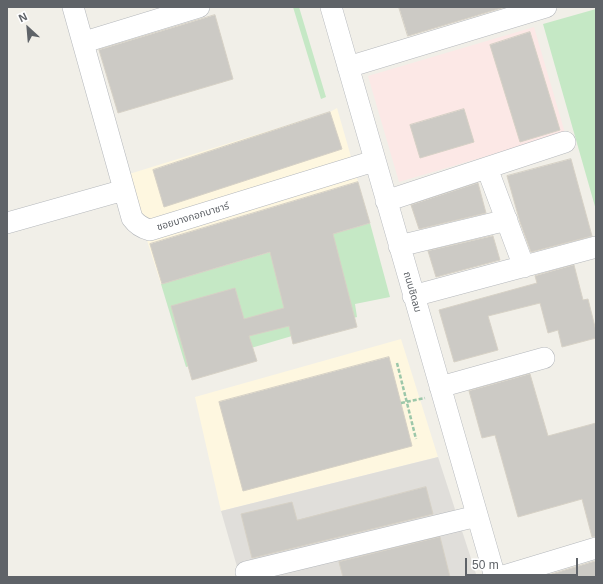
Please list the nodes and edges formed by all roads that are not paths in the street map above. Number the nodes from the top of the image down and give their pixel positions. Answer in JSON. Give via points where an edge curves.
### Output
{"nodes":[{"id":1,"x":73,"y":7,"type":"edge"},
{"id":2,"x":200,"y":7,"type":"edge"},
{"id":3,"x":331,"y":7,"type":"edge"},
{"id":4,"x":546,"y":7,"type":"edge"},
{"id":5,"x":91,"y":40,"type":"dead end"},
{"id":6,"x":348,"y":67,"type":"junction"},
{"id":7,"x":565,"y":142,"type":"dead end"},
{"id":8,"x":374,"y":161,"type":"junction"},
{"id":9,"x":487,"y":168,"type":"junction"},
{"id":10,"x":124,"y":190,"type":"junction"},
{"id":11,"x":386,"y":201,"type":"junction"},
{"id":12,"x":507,"y":220,"type":"junction"},
{"id":13,"x":7,"y":224,"type":"edge"},
{"id":14,"x":399,"y":246,"type":"junction"},
{"id":15,"x":596,"y":247,"type":"edge"},
{"id":16,"x":524,"y":267,"type":"junction"},
{"id":17,"x":413,"y":296,"type":"junction"},
{"id":18,"x":541,"y":353,"type":"dead end"},
{"id":19,"x":434,"y":387,"type":"junction"},
{"id":20,"x":476,"y":516,"type":"junction"},
{"id":21,"x":596,"y":548,"type":"edge"},
{"id":22,"x":246,"y":572,"type":"dead end"},
{"id":23,"x":504,"y":576,"type":"edge"}],
"edges":[{"from":1,"to":10,"type":"street","name":"ซอยบางกอกบาซาร์"},
{"from":2,"to":5,"type":"street"},
{"from":3,"to":6,"type":"street","name":"ถนนชิดลม"},
{"from":4,"to":6,"type":"street"},
{"from":6,"to":8,"type":"street","name":"ถนนชิดลม"},
{"from":7,"to":9,"type":"street"},
{"from":8,"to":10,"type":"street","name":"ซอยบางกอกบาซาร์","via":[[150,230],[144,229],[132,218]]},
{"from":8,"to":11,"type":"street","name":"ถนนชิดลม"},
{"from":9,"to":11,"type":"street"},
{"from":9,"to":12,"type":"street"},
{"from":10,"to":13,"type":"street"},
{"from":11,"to":14,"type":"street","name":"ถนนชิดลม"},
{"from":12,"to":14,"type":"street"},
{"from":12,"to":16,"type":"street"},
{"from":14,"to":17,"type":"street","name":"ถนนชิดลม"},
{"from":15,"to":16,"type":"street"},
{"from":16,"to":17,"type":"street"},
{"from":17,"to":19,"type":"street","name":"ถนนชิดลม"},
{"from":18,"to":19,"type":"street"},
{"from":19,"to":20,"type":"street","name":"ถนนชิดลม"},
{"from":20,"to":22,"type":"street"},
{"from":20,"to":23,"type":"street","name":"ถนนชิดลม"},
{"from":21,"to":23,"type":"street"}]}
